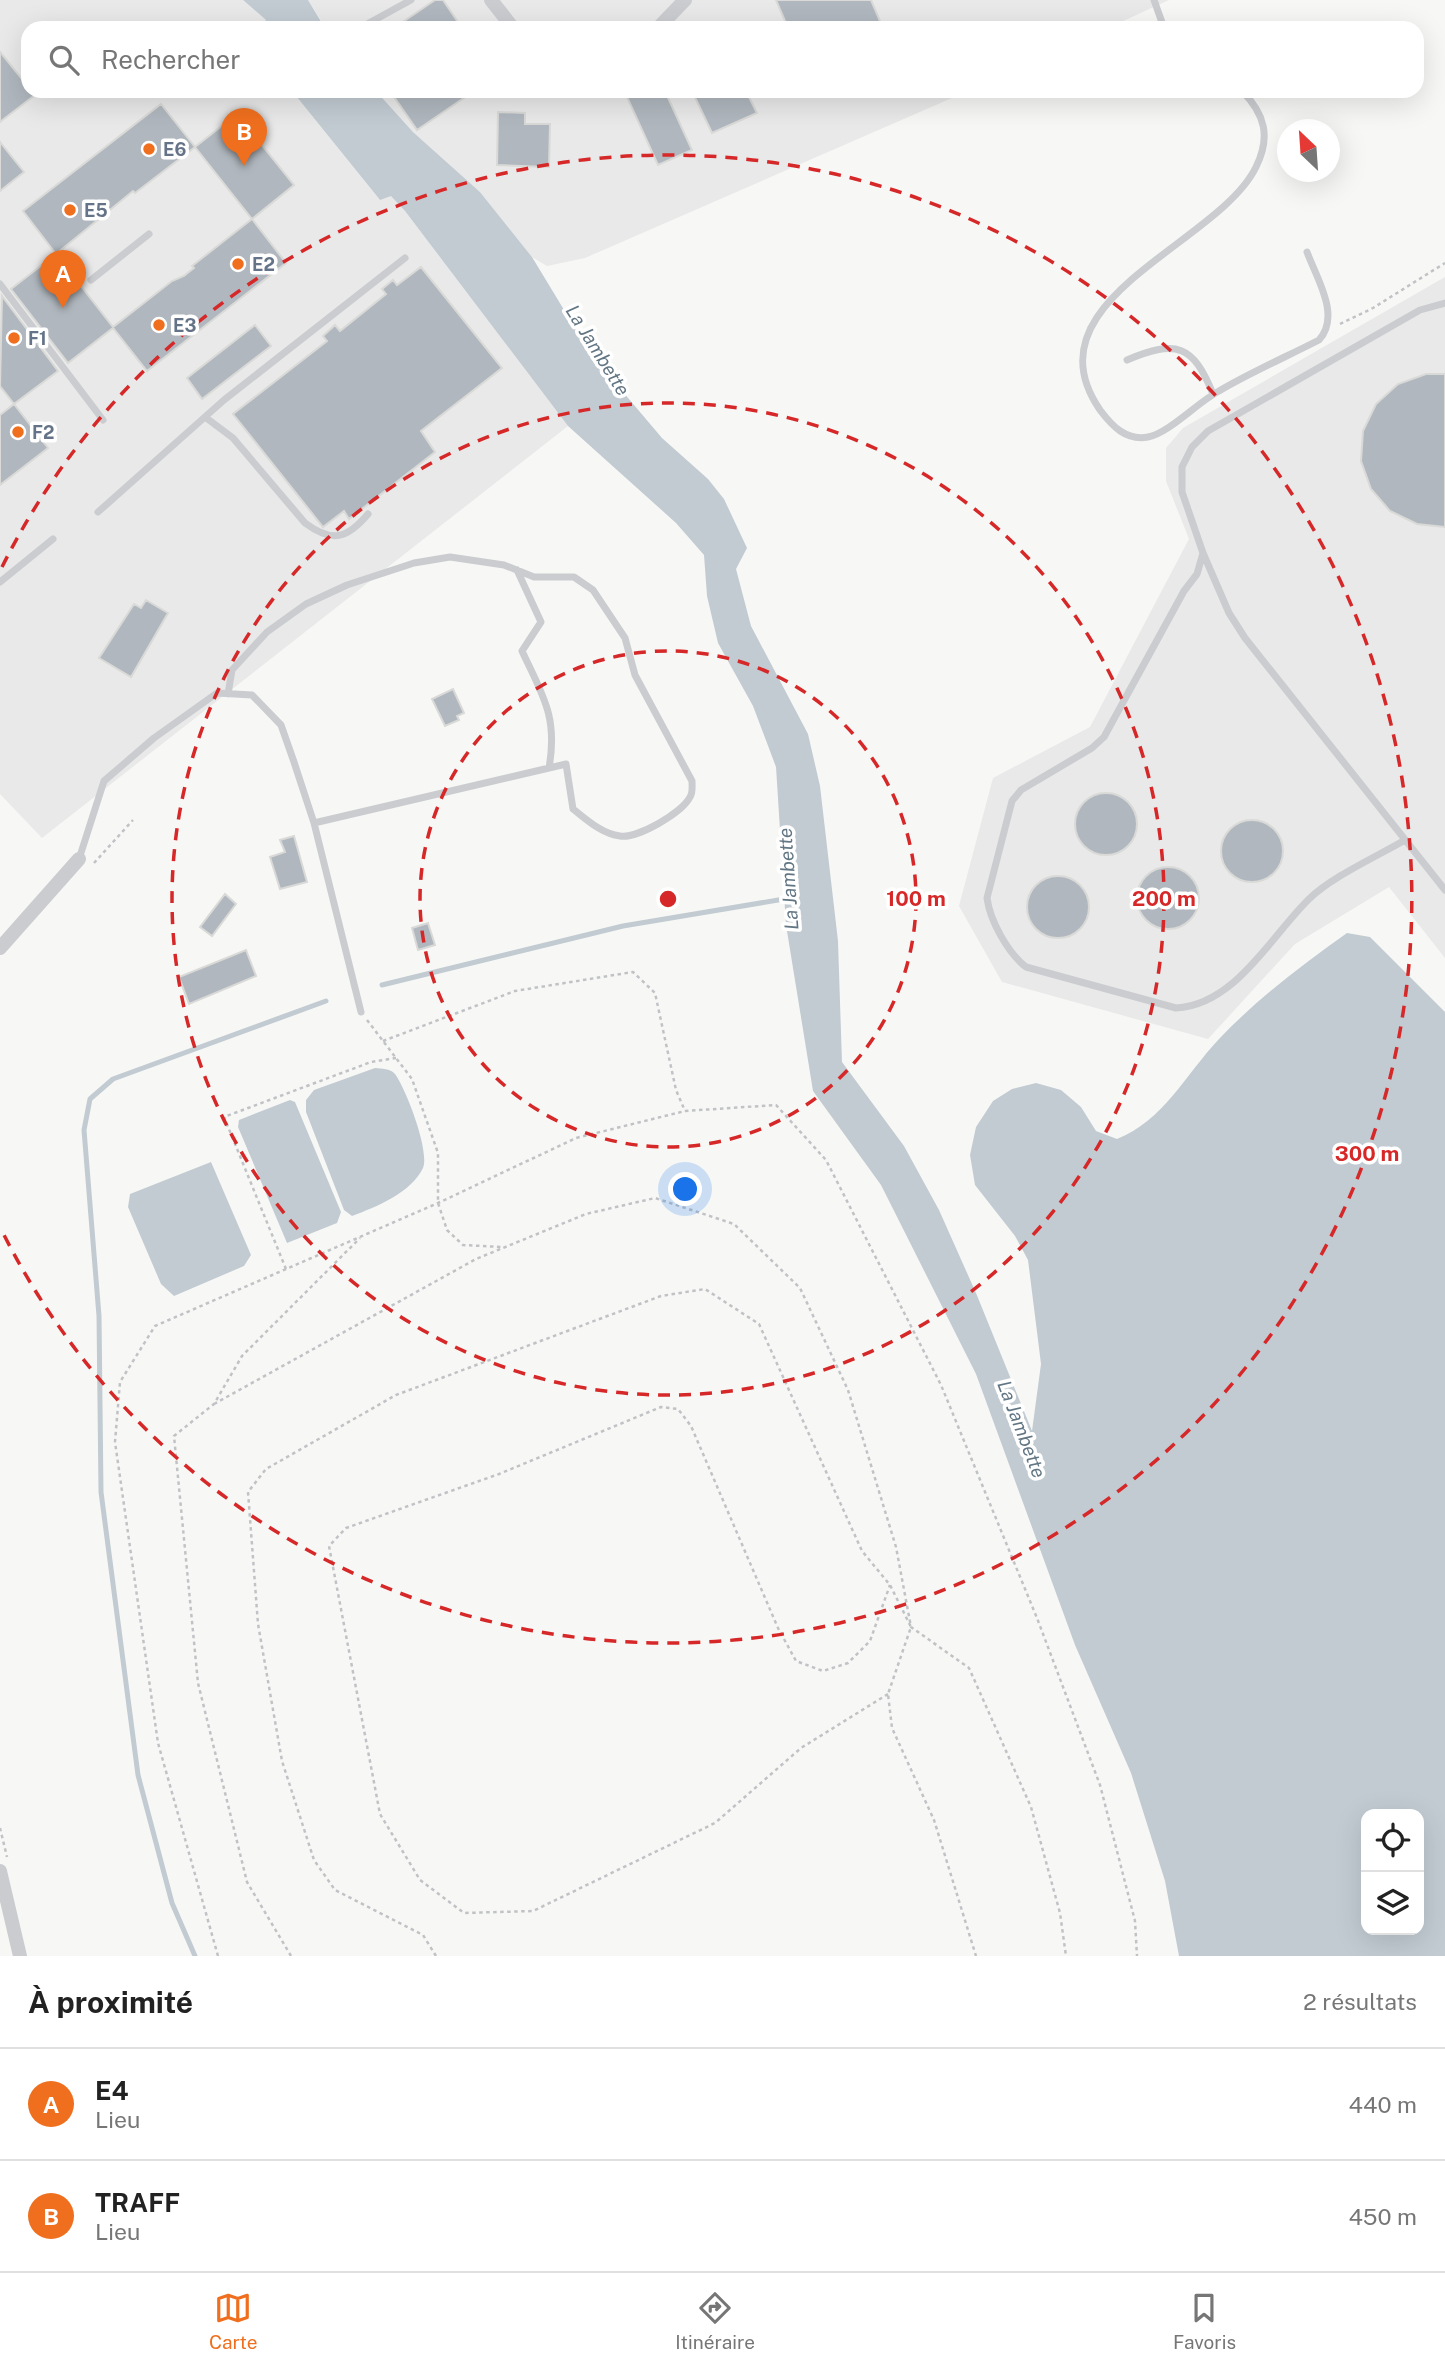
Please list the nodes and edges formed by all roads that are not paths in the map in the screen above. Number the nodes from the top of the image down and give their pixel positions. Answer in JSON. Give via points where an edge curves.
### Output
{"nodes":[{"id":1,"x":411,"y":0,"type":"edge"},
{"id":2,"x":491,"y":0,"type":"edge"},
{"id":3,"x":685,"y":0,"type":"edge"},
{"id":4,"x":1154,"y":0,"type":"edge"},
{"id":5,"x":373,"y":21,"type":"edge"},
{"id":6,"x":508,"y":21,"type":"edge"},
{"id":7,"x":665,"y":21,"type":"edge"},
{"id":8,"x":1162,"y":21,"type":"edge"},
{"id":9,"x":1247,"y":98,"type":"edge"},
{"id":10,"x":149,"y":234,"type":"dead end"},
{"id":11,"x":1307,"y":252,"type":"dead end"},
{"id":12,"x":405,"y":257,"type":"dead end"},
{"id":13,"x":91,"y":281,"type":"dead end"},
{"id":14,"x":0,"y":284,"type":"edge"},
{"id":15,"x":1445,"y":303,"type":"edge"},
{"id":16,"x":1127,"y":360,"type":"dead end"},
{"id":17,"x":1213,"y":394,"type":"junction"},
{"id":18,"x":205,"y":416,"type":"junction"},
{"id":19,"x":103,"y":420,"type":"dead end"},
{"id":20,"x":98,"y":512,"type":"dead end"},
{"id":21,"x":368,"y":514,"type":"dead end"},
{"id":22,"x":53,"y":539,"type":"dead end"},
{"id":23,"x":1203,"y":553,"type":"junction"},
{"id":24,"x":517,"y":570,"type":"junction"},
{"id":25,"x":0,"y":582,"type":"edge"},
{"id":26,"x":228,"y":694,"type":"junction"},
{"id":27,"x":550,"y":768,"type":"junction"},
{"id":28,"x":314,"y":823,"type":"junction"},
{"id":29,"x":1405,"y":840,"type":"junction"},
{"id":30,"x":79,"y":859,"type":"joint"},
{"id":31,"x":1445,"y":890,"type":"edge"},
{"id":32,"x":0,"y":948,"type":"edge"},
{"id":33,"x":361,"y":1012,"type":"road end"},
{"id":34,"x":0,"y":1871,"type":"edge"},
{"id":35,"x":20,"y":1956,"type":"edge"}],
"edges":[{"from":1,"to":5,"type":"lane"},
{"from":2,"to":6,"type":"street"},
{"from":3,"to":7,"type":"street"},
{"from":4,"to":8,"type":"lane"},
{"from":9,"to":17,"type":"lane","via":[[1266,129],[1255,170],[1235,195],[1130,281],[1090,328],[1084,348],[1085,383],[1094,401],[1118,431],[1131,437],[1149,437],[1164,430]]},
{"from":10,"to":13,"type":"lane"},
{"from":11,"to":17,"type":"lane","via":[[1326,302],[1328,330],[1319,340]]},
{"from":12,"to":18,"type":"lane"},
{"from":14,"to":19,"type":"lane"},
{"from":15,"to":23,"type":"lane","via":[[1420,310],[1200,439],[1182,467],[1182,492]]},
{"from":16,"to":17,"type":"lane","via":[[1163,348],[1193,356]]},
{"from":18,"to":20,"type":"lane"},
{"from":18,"to":21,"type":"lane","via":[[233,438],[319,534],[344,534],[357,528]]},
{"from":22,"to":25,"type":"lane"},
{"from":23,"to":29,"type":"lane","via":[[1245,638]]},
{"from":23,"to":29,"type":"lane","via":[[1197,574],[1104,737],[1021,790],[1013,801],[987,898],[1016,959],[1026,967],[1176,1008],[1188,1007],[1235,981],[1310,899]]},
{"from":24,"to":26,"type":"lane","via":[[450,557],[414,563],[348,585],[306,604],[267,632],[232,670]]},
{"from":24,"to":27,"type":"lane","via":[[541,622],[522,651],[551,711]]},
{"from":24,"to":27,"type":"lane","via":[[534,577],[574,577],[593,590],[625,638],[635,675],[692,781],[692,795],[681,810],[632,836],[619,836],[598,829],[573,809],[566,764]]},
{"from":26,"to":28,"type":"lane","via":[[252,695],[281,725]]},
{"from":26,"to":30,"type":"lane","via":[[217,693],[104,781]]},
{"from":27,"to":28,"type":"lane"},
{"from":28,"to":33,"type":"lane"},
{"from":29,"to":31,"type":"lane"},
{"from":30,"to":32,"type":"street"},
{"from":34,"to":35,"type":"street"}]}
